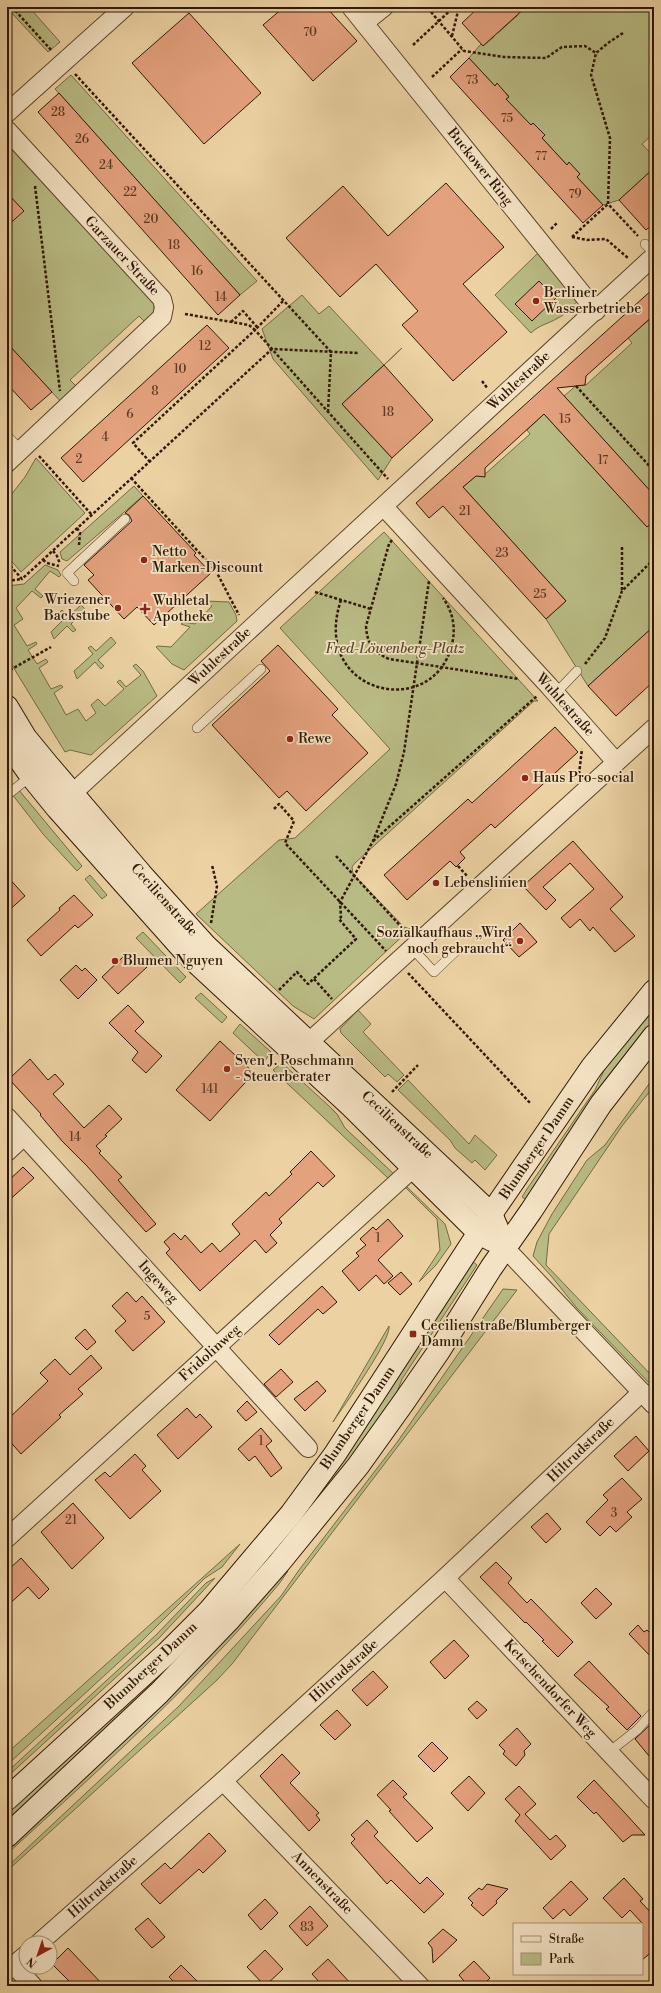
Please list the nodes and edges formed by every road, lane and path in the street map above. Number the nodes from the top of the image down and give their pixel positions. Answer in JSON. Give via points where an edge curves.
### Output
{"nodes":[{"id":1,"x":12,"y":7,"type":"edge"},
{"id":2,"x":125,"y":7,"type":"edge"},
{"id":3,"x":351,"y":7,"type":"edge"},
{"id":4,"x":384,"y":7,"type":"edge"},
{"id":5,"x":431,"y":7,"type":"edge"},
{"id":6,"x":454,"y":7,"type":"edge"},
{"id":7,"x":459,"y":7,"type":"edge"},
{"id":8,"x":439,"y":21,"type":"junction"},
{"id":9,"x":364,"y":23,"type":"junction"},
{"id":10,"x":623,"y":33,"type":"dead end"},
{"id":11,"x":452,"y":37,"type":"junction"},
{"id":12,"x":413,"y":45,"type":"dead end"},
{"id":13,"x":462,"y":49,"type":"junction"},
{"id":14,"x":596,"y":53,"type":"junction"},
{"id":15,"x":60,"y":59,"type":"junction"},
{"id":16,"x":432,"y":77,"type":"dead end"},
{"id":17,"x":7,"y":113,"type":"edge"},
{"id":18,"x":7,"y":130,"type":"edge"},
{"id":19,"x":31,"y":158,"type":"junction"},
{"id":20,"x":608,"y":204,"type":"junction"},
{"id":21,"x":651,"y":251,"type":"edge"},
{"id":22,"x":624,"y":255,"type":"dead end"},
{"id":23,"x":284,"y":300,"type":"junction"},
{"id":24,"x":596,"y":310,"type":"junction"},
{"id":25,"x":185,"y":314,"type":"dead end"},
{"id":26,"x":231,"y":323,"type":"junction"},
{"id":27,"x":257,"y":327,"type":"junction"},
{"id":28,"x":254,"y":330,"type":"junction"},
{"id":29,"x":272,"y":349,"type":"junction"},
{"id":30,"x":331,"y":352,"type":"junction"},
{"id":31,"x":358,"y":353,"type":"dead end"},
{"id":32,"x":576,"y":386,"type":"dead end"},
{"id":33,"x":60,"y":395,"type":"dead end"},
{"id":34,"x":328,"y":412,"type":"junction"},
{"id":35,"x":7,"y":436,"type":"edge"},
{"id":36,"x":28,"y":451,"type":"junction"},
{"id":37,"x":150,"y":462,"type":"junction"},
{"id":38,"x":7,"y":463,"type":"edge"},
{"id":39,"x":654,"y":471,"type":"edge"},
{"id":40,"x":131,"y":478,"type":"junction"},
{"id":41,"x":399,"y":492,"type":"junction"},
{"id":42,"x":384,"y":507,"type":"junction"},
{"id":43,"x":92,"y":515,"type":"junction"},
{"id":44,"x":125,"y":519,"type":"dead end"},
{"id":45,"x":396,"y":536,"type":"dead end"},
{"id":46,"x":622,"y":547,"type":"dead end"},
{"id":47,"x":53,"y":551,"type":"junction"},
{"id":48,"x":654,"y":559,"type":"edge"},
{"id":49,"x":7,"y":562,"type":"edge"},
{"id":50,"x":60,"y":566,"type":"dead end"},
{"id":51,"x":22,"y":579,"type":"junction"},
{"id":52,"x":430,"y":579,"type":"dead end"},
{"id":53,"x":7,"y":581,"type":"edge"},
{"id":54,"x":74,"y":581,"type":"dead end"},
{"id":55,"x":309,"y":590,"type":"dead end"},
{"id":56,"x":622,"y":591,"type":"junction"},
{"id":57,"x":442,"y":596,"type":"dead end"},
{"id":58,"x":341,"y":600,"type":"junction"},
{"id":59,"x":371,"y":609,"type":"junction"},
{"id":60,"x":239,"y":615,"type":"dead end"},
{"id":61,"x":51,"y":648,"type":"dead end"},
{"id":62,"x":417,"y":664,"type":"junction"},
{"id":63,"x":442,"y":668,"type":"junction"},
{"id":64,"x":261,"y":669,"type":"dead end"},
{"id":65,"x":10,"y":670,"type":"dead end"},
{"id":66,"x":577,"y":671,"type":"joint"},
{"id":67,"x":526,"y":680,"type":"dead end"},
{"id":68,"x":414,"y":687,"type":"junction"},
{"id":69,"x":552,"y":690,"type":"junction"},
{"id":70,"x":7,"y":707,"type":"edge"},
{"id":71,"x":197,"y":728,"type":"dead end"},
{"id":72,"x":654,"y":728,"type":"edge"},
{"id":73,"x":7,"y":742,"type":"edge"},
{"id":74,"x":582,"y":744,"type":"dead end"},
{"id":75,"x":616,"y":762,"type":"junction"},
{"id":76,"x":31,"y":776,"type":"junction"},
{"id":77,"x":578,"y":780,"type":"dead end"},
{"id":78,"x":7,"y":795,"type":"edge"},
{"id":79,"x":65,"y":801,"type":"junction"},
{"id":80,"x":274,"y":809,"type":"dead end"},
{"id":81,"x":373,"y":841,"type":"junction"},
{"id":82,"x":336,"y":856,"type":"dead end"},
{"id":83,"x":212,"y":865,"type":"dead end"},
{"id":84,"x":458,"y":866,"type":"dead end"},
{"id":85,"x":460,"y":869,"type":"dead end"},
{"id":86,"x":354,"y":876,"type":"junction"},
{"id":87,"x":340,"y":902,"type":"junction"},
{"id":88,"x":210,"y":924,"type":"dead end"},
{"id":89,"x":411,"y":942,"type":"junction"},
{"id":90,"x":456,"y":951,"type":"dead end"},
{"id":91,"x":389,"y":953,"type":"dead end"},
{"id":92,"x":314,"y":979,"type":"junction"},
{"id":93,"x":420,"y":986,"type":"dead end"},
{"id":94,"x":654,"y":991,"type":"edge"},
{"id":95,"x":276,"y":994,"type":"dead end"},
{"id":96,"x":336,"y":1003,"type":"dead end"},
{"id":97,"x":654,"y":1036,"type":"edge"},
{"id":98,"x":309,"y":1042,"type":"junction"},
{"id":99,"x":418,"y":1065,"type":"dead end"},
{"id":100,"x":392,"y":1092,"type":"dead end"},
{"id":101,"x":531,"y":1104,"type":"dead end"},
{"id":102,"x":7,"y":1117,"type":"edge"},
{"id":103,"x":24,"y":1136,"type":"junction"},
{"id":104,"x":7,"y":1152,"type":"edge"},
{"id":105,"x":413,"y":1168,"type":"junction"},
{"id":106,"x":491,"y":1214,"type":"junction"},
{"id":107,"x":479,"y":1233,"type":"junction"},
{"id":108,"x":505,"y":1248,"type":"junction"},
{"id":109,"x":217,"y":1347,"type":"junction"},
{"id":110,"x":642,"y":1392,"type":"junction"},
{"id":111,"x":654,"y":1405,"type":"edge"},
{"id":112,"x":308,"y":1448,"type":"dead end"},
{"id":113,"x":7,"y":1538,"type":"edge"},
{"id":114,"x":445,"y":1578,"type":"junction"},
{"id":115,"x":654,"y":1711,"type":"edge"},
{"id":116,"x":609,"y":1752,"type":"junction"},
{"id":117,"x":223,"y":1781,"type":"junction"},
{"id":118,"x":7,"y":1799,"type":"edge"},
{"id":119,"x":654,"y":1800,"type":"edge"},
{"id":120,"x":7,"y":1836,"type":"edge"},
{"id":121,"x":48,"y":1935,"type":"edge"},
{"id":122,"x":16,"y":1964,"type":"edge"},
{"id":123,"x":33,"y":1986,"type":"edge"},
{"id":124,"x":420,"y":1986,"type":"edge"}],
"edges":[{"from":1,"to":15,"type":"path"},
{"from":2,"to":15,"type":"street"},
{"from":3,"to":9,"type":"street","name":"Buckower Ring"},
{"from":4,"to":9,"type":"street"},
{"from":5,"to":8,"type":"path"},
{"from":6,"to":8,"type":"path"},
{"from":7,"to":11,"type":"path"},
{"from":8,"to":11,"type":"path"},
{"from":8,"to":12,"type":"path"},
{"from":9,"to":24,"type":"street","name":"Buckower Ring"},
{"from":10,"to":14,"type":"path"},
{"from":11,"to":13,"type":"path"},
{"from":13,"to":14,"type":"path","via":[[504,57],[546,58],[562,47],[585,46]]},
{"from":13,"to":16,"type":"path"},
{"from":14,"to":20,"type":"path","via":[[591,74],[610,138]]},
{"from":15,"to":17,"type":"street"},
{"from":15,"to":23,"type":"path"},
{"from":18,"to":19,"type":"street","name":"Garzauer Straße"},
{"from":19,"to":33,"type":"path"},
{"from":19,"to":36,"type":"street","name":"Garzauer Straße","via":[[162,298],[164,307],[162,317]]},
{"from":20,"to":21,"type":"path"},
{"from":20,"to":22,"type":"path","via":[[572,237],[587,240],[606,239]]},
{"from":21,"to":24,"type":"street","name":"Wuhlestraße"},
{"from":23,"to":27,"type":"path"},
{"from":23,"to":30,"type":"path"},
{"from":24,"to":41,"type":"street","name":"Wuhlestraße"},
{"from":25,"to":26,"type":"path"},
{"from":26,"to":27,"type":"path","via":[[243,311]]},
{"from":26,"to":28,"type":"path","via":[[249,325]]},
{"from":27,"to":28,"type":"path"},
{"from":28,"to":29,"type":"path"},
{"from":28,"to":37,"type":"path","via":[[133,443]]},
{"from":29,"to":30,"type":"path"},
{"from":29,"to":34,"type":"path"},
{"from":29,"to":37,"type":"path"},
{"from":30,"to":31,"type":"path"},
{"from":30,"to":34,"type":"path"},
{"from":32,"to":39,"type":"path"},
{"from":34,"to":41,"type":"path"},
{"from":35,"to":36,"type":"lane"},
{"from":36,"to":38,"type":"street","name":"Garzauer Straße"},
{"from":36,"to":43,"type":"path"},
{"from":37,"to":40,"type":"path"},
{"from":40,"to":43,"type":"path"},
{"from":40,"to":60,"type":"path","via":[[216,572]]},
{"from":41,"to":42,"type":"street","name":"Wuhlestraße"},
{"from":42,"to":69,"type":"street","name":"Wuhlestraße"},
{"from":42,"to":79,"type":"street","name":"Wuhlestraße"},
{"from":43,"to":47,"type":"path"},
{"from":44,"to":54,"type":"lane","via":[[67,573]]},
{"from":45,"to":59,"type":"path","via":[[389,544]]},
{"from":46,"to":56,"type":"path"},
{"from":47,"to":50,"type":"path"},
{"from":47,"to":51,"type":"path"},
{"from":48,"to":56,"type":"path"},
{"from":49,"to":51,"type":"path"},
{"from":51,"to":53,"type":"path"},
{"from":52,"to":62,"type":"path"},
{"from":55,"to":58,"type":"path"},
{"from":56,"to":66,"type":"path","via":[[606,638]]},
{"from":57,"to":63,"type":"path","via":[[454,622],[451,652]]},
{"from":58,"to":59,"type":"path"},
{"from":58,"to":68,"type":"path","via":[[335,624],[336,639],[342,659],[348,667],[371,685],[394,690]]},
{"from":59,"to":62,"type":"path","via":[[366,632],[372,647],[389,659]]},
{"from":61,"to":65,"type":"path"},
{"from":62,"to":63,"type":"path"},
{"from":62,"to":68,"type":"path"},
{"from":63,"to":67,"type":"path"},
{"from":63,"to":68,"type":"path","via":[[431,679]]},
{"from":64,"to":71,"type":"lane"},
{"from":66,"to":69,"type":"lane"},
{"from":68,"to":81,"type":"path","via":[[404,752],[396,784]]},
{"from":69,"to":75,"type":"street","name":"Wuhlestraße"},
{"from":69,"to":81,"type":"path"},
{"from":70,"to":79,"type":"main road","name":"Cecilienstraße"},
{"from":72,"to":75,"type":"street"},
{"from":73,"to":76,"type":"main road","name":"Cecilienstraße"},
{"from":74,"to":77,"type":"path"},
{"from":75,"to":89,"type":"street"},
{"from":76,"to":78,"type":"lane"},
{"from":76,"to":79,"type":"main road","name":"Cecilienstraße"},
{"from":79,"to":98,"type":"main road","name":"Cecilienstraße","via":[[141,874],[206,946]]},
{"from":79,"to":105,"type":"main road","name":"Cecilienstraße","via":[[188,954],[351,1106]]},
{"from":80,"to":87,"type":"path","via":[[279,804],[294,821],[285,843]]},
{"from":81,"to":86,"type":"path"},
{"from":82,"to":86,"type":"path"},
{"from":83,"to":88,"type":"path","via":[[217,886]]},
{"from":84,"to":85,"type":"path"},
{"from":86,"to":87,"type":"path"},
{"from":86,"to":89,"type":"path"},
{"from":87,"to":91,"type":"path"},
{"from":87,"to":92,"type":"path","via":[[339,919],[356,939]]},
{"from":89,"to":90,"type":"lane","via":[[434,972]]},
{"from":89,"to":98,"type":"street"},
{"from":92,"to":95,"type":"path","via":[[308,984],[297,972]]},
{"from":92,"to":96,"type":"path"},
{"from":93,"to":101,"type":"path"},
{"from":94,"to":106,"type":"main road","name":"Blumberger Damm","via":[[592,1066]]},
{"from":97,"to":108,"type":"main road","name":"Blumberger Damm","via":[[602,1104]]},
{"from":98,"to":106,"type":"main road","name":"Cecilienstraße"},
{"from":99,"to":100,"type":"path"},
{"from":102,"to":103,"type":"street","name":"Ingeweg"},
{"from":103,"to":104,"type":"street"},
{"from":103,"to":109,"type":"street","name":"Ingeweg"},
{"from":105,"to":107,"type":"main road","name":"Cecilienstraße"},
{"from":105,"to":109,"type":"street","name":"Fridolinweg"},
{"from":106,"to":107,"type":"main road","name":"Blumberger Damm"},
{"from":106,"to":108,"type":"main road","name":"Cecilienstraße"},
{"from":107,"to":108,"type":"main road","name":"Cecilienstraße"},
{"from":107,"to":118,"type":"main road","name":"Blumberger Damm","via":[[335,1454],[255,1558],[209,1611],[167,1653]]},
{"from":108,"to":110,"type":"street","name":"Cecilienstraße"},
{"from":108,"to":120,"type":"main road","name":"Blumberger Damm","via":[[439,1351],[372,1447],[279,1564],[175,1678]]},
{"from":109,"to":112,"type":"street","name":"Ingeweg"},
{"from":109,"to":113,"type":"street","name":"Fridolinweg"},
{"from":110,"to":111,"type":"street","name":"Cecilienstraße"},
{"from":110,"to":114,"type":"street","name":"Hiltrudstraße"},
{"from":114,"to":116,"type":"street","name":"Ketschendorfer Weg"},
{"from":114,"to":117,"type":"street","name":"Hiltrudstraße"},
{"from":115,"to":116,"type":"lane","via":[[637,1730]]},
{"from":116,"to":119,"type":"street","name":"Ketschendorfer Weg"},
{"from":117,"to":121,"type":"street","name":"Hiltrudstraße"},
{"from":117,"to":124,"type":"street","name":"Annenstraße"},
{"from":122,"to":123,"type":"street"}]}
